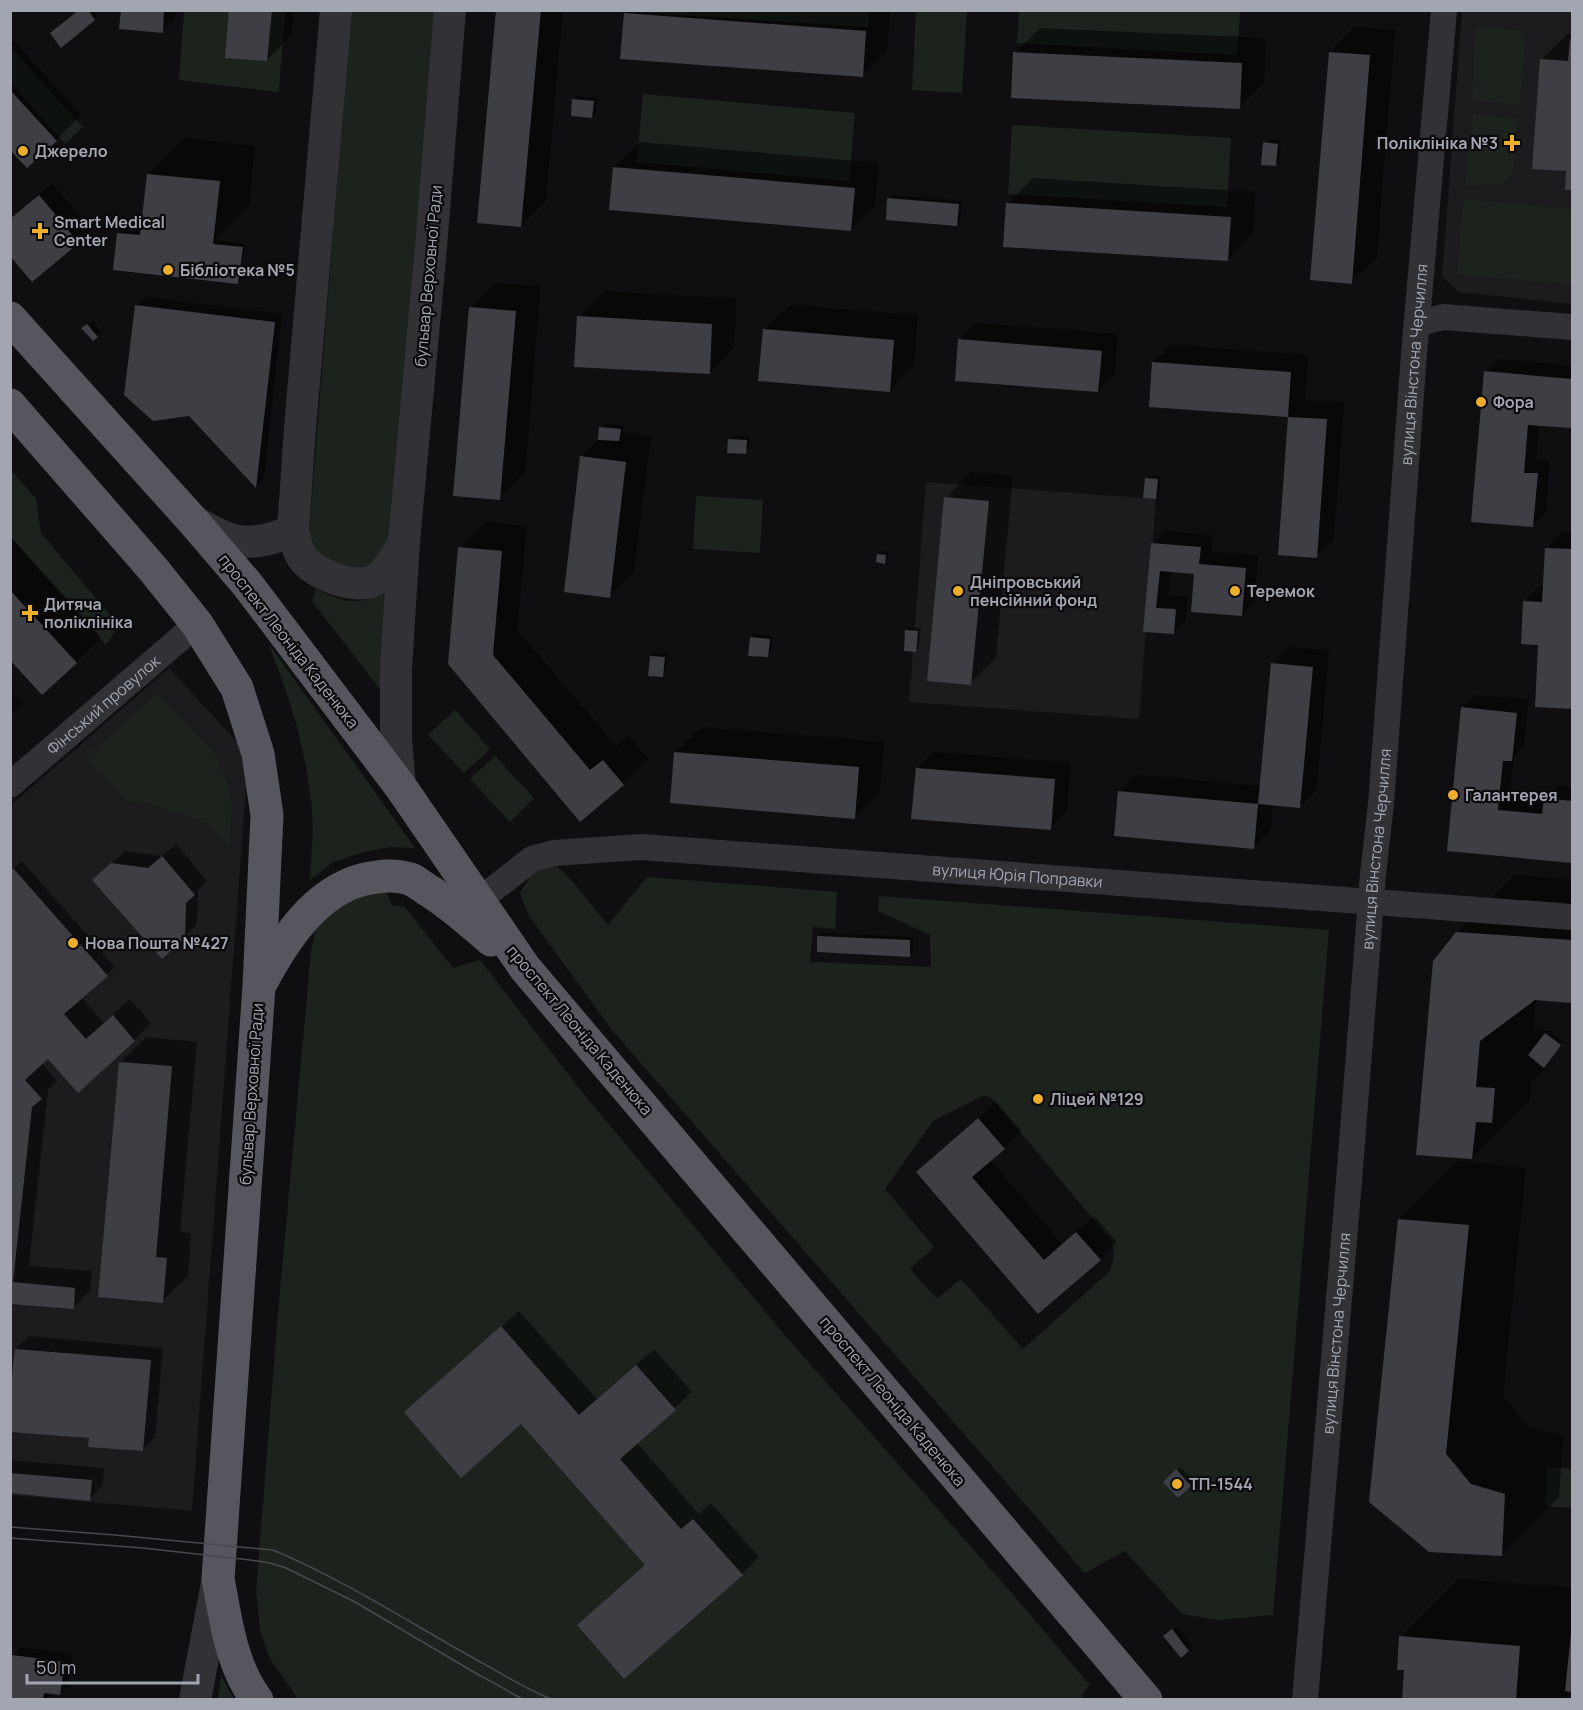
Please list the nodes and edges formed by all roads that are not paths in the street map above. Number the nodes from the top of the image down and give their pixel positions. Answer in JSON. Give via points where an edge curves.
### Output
{"nodes":[{"id":1,"x":336,"y":10,"type":"edge"},
{"id":2,"x":450,"y":10,"type":"edge"},
{"id":3,"x":1444,"y":10,"type":"edge"},
{"id":4,"x":10,"y":318,"type":"edge"},
{"id":5,"x":1417,"y":324,"type":"junction"},
{"id":6,"x":1572,"y":327,"type":"edge"},
{"id":7,"x":10,"y":405,"type":"edge"},
{"id":8,"x":193,"y":520,"type":"junction"},
{"id":9,"x":293,"y":531,"type":"junction"},
{"id":10,"x":404,"y":542,"type":"junction"},
{"id":11,"x":197,"y":624,"type":"junction"},
{"id":12,"x":10,"y":785,"type":"edge"},
{"id":13,"x":400,"y":786,"type":"junction"},
{"id":14,"x":478,"y":901,"type":"junction"},
{"id":15,"x":1371,"y":903,"type":"junction"},
{"id":16,"x":1572,"y":917,"type":"edge"},
{"id":17,"x":525,"y":968,"type":"junction"},
{"id":18,"x":259,"y":986,"type":"junction"},
{"id":19,"x":218,"y":1579,"type":"junction"},
{"id":20,"x":1303,"y":1695,"type":"edge"},
{"id":21,"x":195,"y":1700,"type":"edge"},
{"id":22,"x":258,"y":1700,"type":"edge"},
{"id":23,"x":1146,"y":1700,"type":"edge"}],
"edges":[{"from":1,"to":9,"type":"street","name":"бульвар Верховної Ради"},
{"from":2,"to":10,"type":"street","name":"бульвар Верховної Ради"},
{"from":3,"to":5,"type":"street","name":"вулиця Вінстона Черчилля"},
{"from":4,"to":8,"type":"highway","name":"проспект Леоніда Каденюка"},
{"from":5,"to":6,"type":"street","via":[[1443,317]]},
{"from":5,"to":15,"type":"street","name":"вулиця Вінстона Черчилля"},
{"from":7,"to":11,"type":"highway"},
{"from":8,"to":9,"type":"street","via":[[225,538],[249,543]]},
{"from":8,"to":13,"type":"highway","name":"проспект Леоніда Каденюка","via":[[247,584]]},
{"from":9,"to":10,"type":"street","name":"бульвар Верховної Ради","via":[[302,558],[321,573],[359,583],[375,581],[386,572]]},
{"from":10,"to":13,"type":"street","name":"бульвар Верховної Ради","via":[[396,669]]},
{"from":11,"to":12,"type":"street","name":"Фінський провулок"},
{"from":11,"to":18,"type":"highway","name":"бульвар Верховної Ради","via":[[237,688],[258,754],[267,815]]},
{"from":13,"to":14,"type":"highway","name":"проспект Леоніда Каденюка"},
{"from":14,"to":15,"type":"street","name":"вулиця Юрія Поправки","via":[[532,859],[554,853],[641,848]]},
{"from":14,"to":17,"type":"highway","name":"проспект Леоніда Каденюка"},
{"from":15,"to":16,"type":"street","name":"вулиця Юрія Поправки"},
{"from":15,"to":20,"type":"street","name":"вулиця Вінстона Черчилля","via":[[1316,1579]]},
{"from":17,"to":18,"type":"highway","via":[[440,897],[412,880],[386,875],[338,889],[316,906],[275,957]]},
{"from":17,"to":23,"type":"highway","name":"проспект Леоніда Каденюка"},
{"from":18,"to":19,"type":"highway","name":"бульвар Верховної Ради"},
{"from":19,"to":21,"type":"street","name":"бульвар Верховної Ради"},
{"from":19,"to":22,"type":"highway","name":"бульвар Верховної Ради","via":[[229,1636],[243,1675]]}]}
